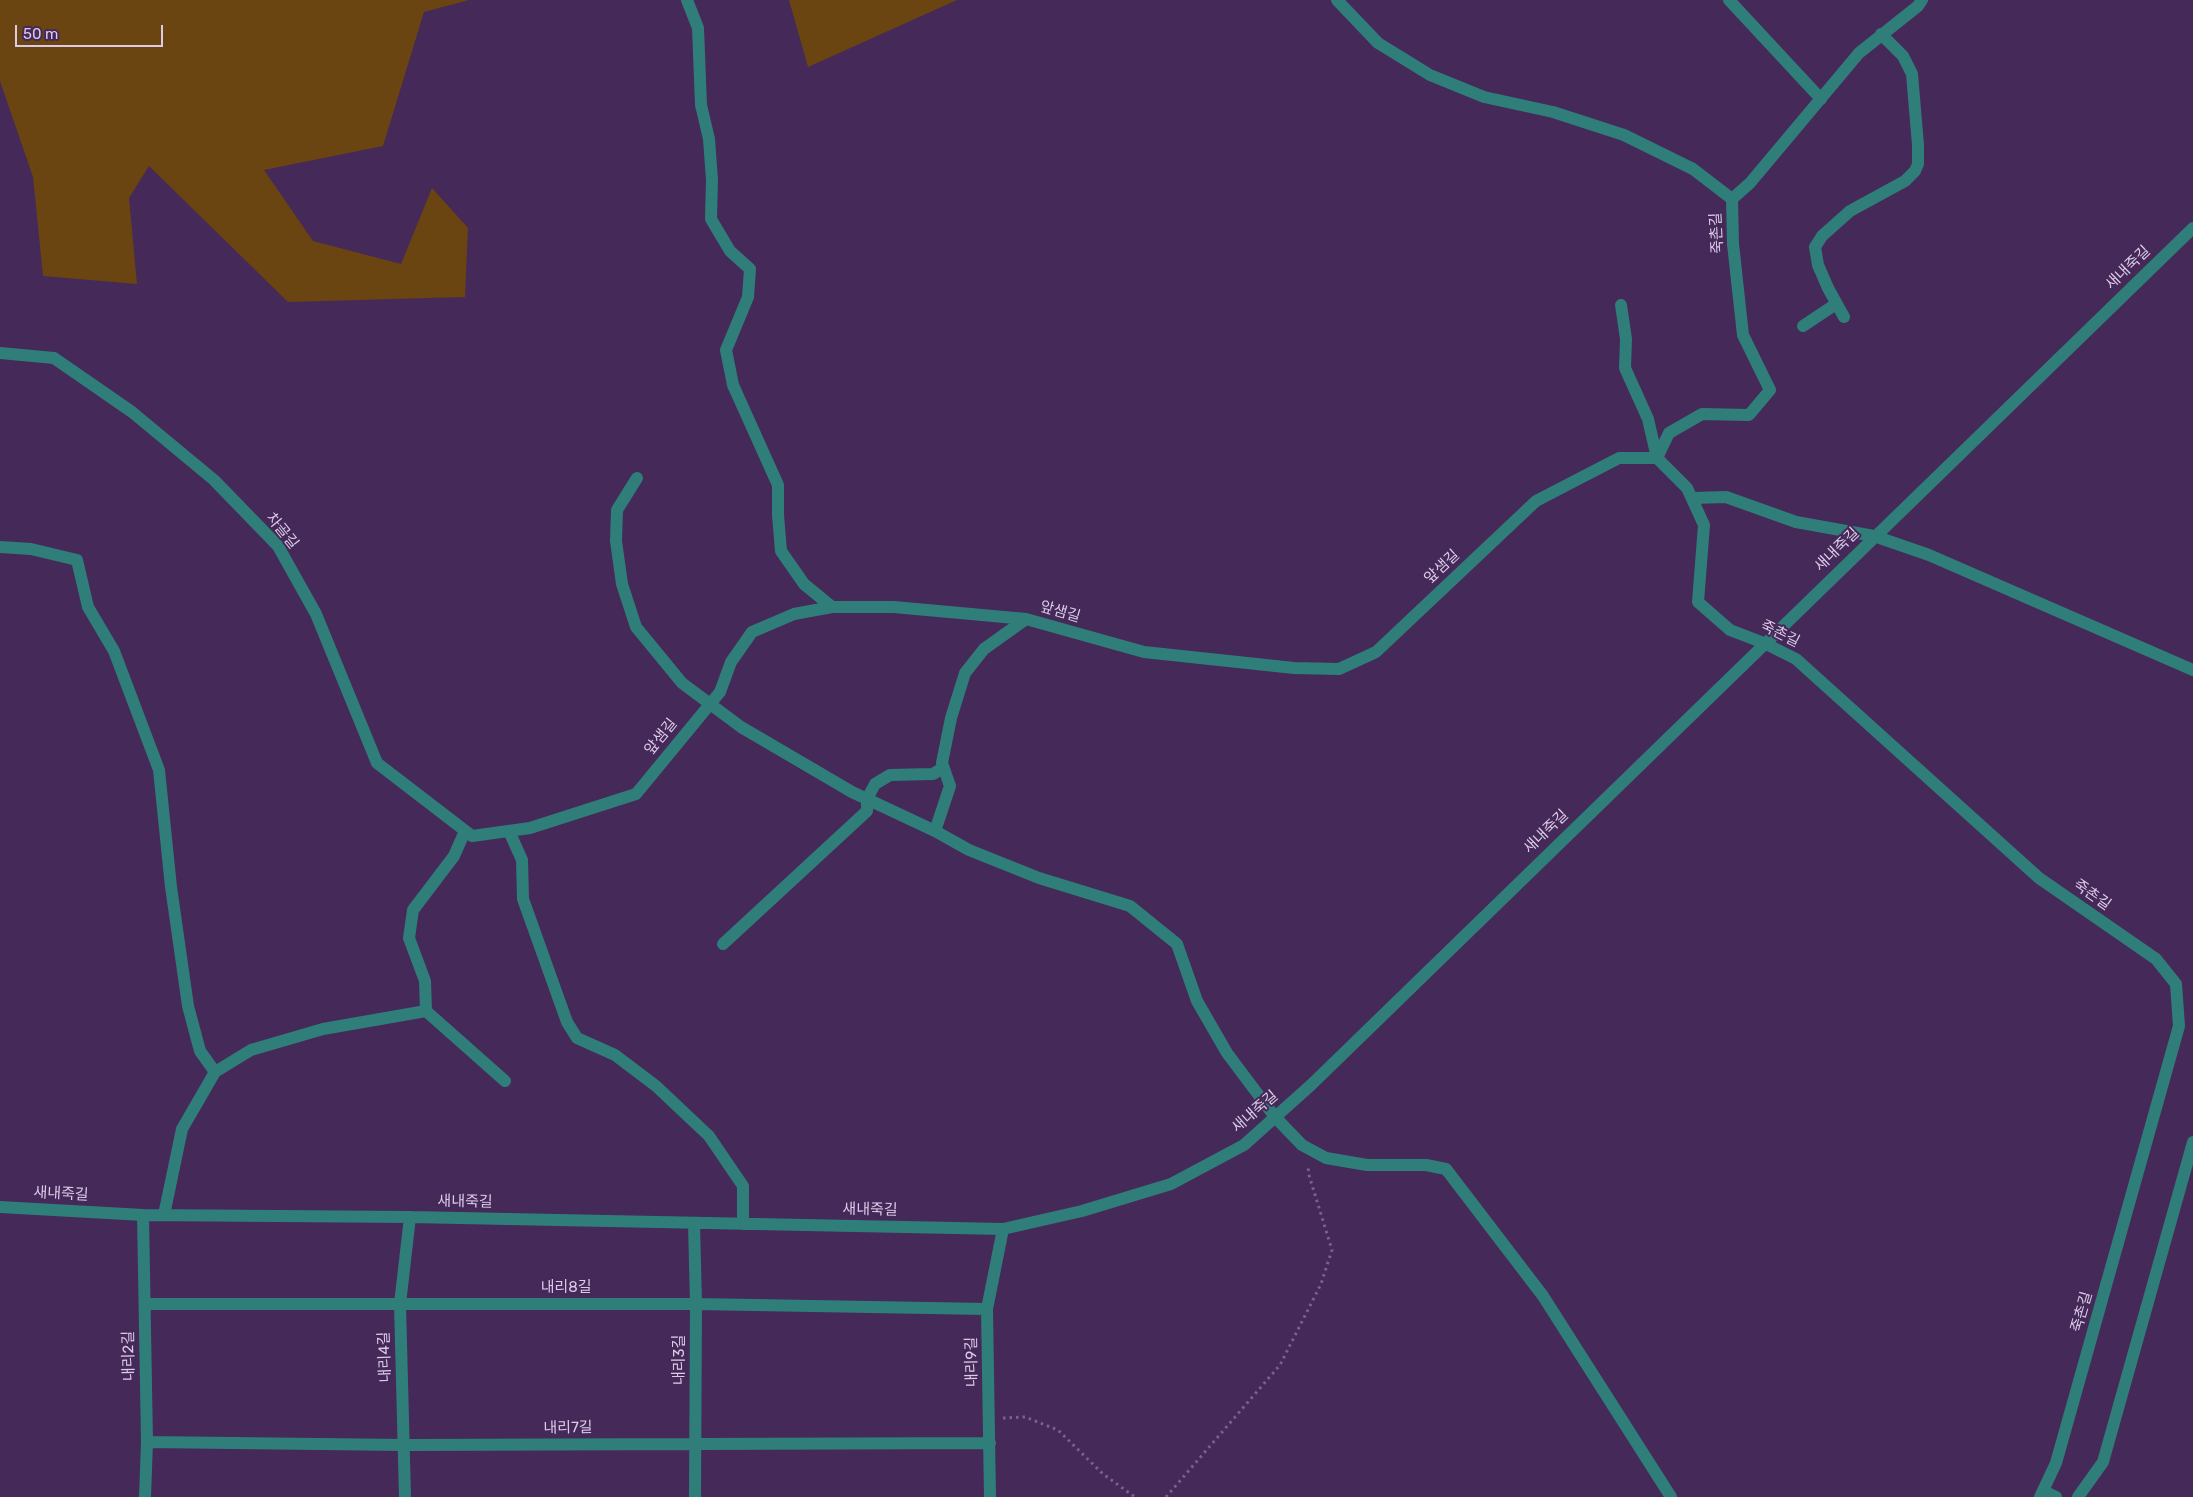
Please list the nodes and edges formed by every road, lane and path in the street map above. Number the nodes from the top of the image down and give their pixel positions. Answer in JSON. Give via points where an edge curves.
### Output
{"nodes":[{"id":1,"x":687,"y":0,"type":"edge"},
{"id":2,"x":1337,"y":0,"type":"edge"},
{"id":3,"x":1729,"y":0,"type":"edge"},
{"id":4,"x":1922,"y":0,"type":"edge"},
{"id":5,"x":1881,"y":34,"type":"junction"},
{"id":6,"x":1821,"y":99,"type":"junction"},
{"id":7,"x":1732,"y":199,"type":"junction"},
{"id":8,"x":2193,"y":228,"type":"edge"},
{"id":9,"x":1836,"y":304,"type":"junction"},
{"id":10,"x":1621,"y":305,"type":"dead end"},
{"id":11,"x":1844,"y":317,"type":"dead end"},
{"id":12,"x":1803,"y":326,"type":"dead end"},
{"id":13,"x":0,"y":353,"type":"edge"},
{"id":14,"x":1657,"y":458,"type":"junction"},
{"id":15,"x":637,"y":478,"type":"dead end"},
{"id":16,"x":1692,"y":498,"type":"junction"},
{"id":17,"x":1874,"y":536,"type":"junction"},
{"id":18,"x":0,"y":547,"type":"edge"},
{"id":19,"x":832,"y":607,"type":"junction"},
{"id":20,"x":1026,"y":619,"type":"junction"},
{"id":21,"x":1764,"y":643,"type":"junction"},
{"id":22,"x":2193,"y":670,"type":"edge"},
{"id":23,"x":709,"y":704,"type":"junction"},
{"id":24,"x":943,"y":768,"type":"junction"},
{"id":25,"x":867,"y":799,"type":"junction"},
{"id":26,"x":509,"y":831,"type":"junction"},
{"id":27,"x":935,"y":831,"type":"junction"},
{"id":28,"x":468,"y":834,"type":"junction"},
{"id":29,"x":723,"y":944,"type":"dead end"},
{"id":30,"x":426,"y":1011,"type":"junction"},
{"id":31,"x":215,"y":1072,"type":"junction"},
{"id":32,"x":505,"y":1081,"type":"dead end"},
{"id":33,"x":1275,"y":1117,"type":"junction"},
{"id":34,"x":2193,"y":1142,"type":"edge"},
{"id":35,"x":1311,"y":1150,"type":"junction"},
{"id":36,"x":0,"y":1207,"type":"edge"},
{"id":37,"x":142,"y":1215,"type":"junction"},
{"id":38,"x":164,"y":1215,"type":"junction"},
{"id":39,"x":410,"y":1217,"type":"junction"},
{"id":40,"x":694,"y":1223,"type":"junction"},
{"id":41,"x":743,"y":1224,"type":"junction"},
{"id":42,"x":1002,"y":1229,"type":"junction"},
{"id":43,"x":145,"y":1304,"type":"junction"},
{"id":44,"x":400,"y":1304,"type":"junction"},
{"id":45,"x":696,"y":1304,"type":"junction"},
{"id":46,"x":987,"y":1309,"type":"junction"},
{"id":47,"x":989,"y":1418,"type":"junction"},
{"id":48,"x":147,"y":1442,"type":"junction"},
{"id":49,"x":696,"y":1443,"type":"junction"},
{"id":50,"x":990,"y":1443,"type":"junction"},
{"id":51,"x":405,"y":1446,"type":"junction"},
{"id":52,"x":2041,"y":1494,"type":"edge"},
{"id":53,"x":146,"y":1497,"type":"edge"},
{"id":54,"x":405,"y":1497,"type":"edge"},
{"id":55,"x":695,"y":1497,"type":"edge"},
{"id":56,"x":990,"y":1497,"type":"edge"},
{"id":57,"x":1135,"y":1497,"type":"edge"},
{"id":58,"x":1166,"y":1497,"type":"edge"},
{"id":59,"x":1671,"y":1497,"type":"edge"},
{"id":60,"x":2056,"y":1497,"type":"edge"},
{"id":61,"x":2078,"y":1497,"type":"edge"}],
"edges":[{"from":1,"to":19,"type":"street","via":[[698,28],[701,105],[709,139],[712,180],[711,219],[730,251],[750,269],[748,297],[726,350],[733,385],[778,484],[781,551],[804,584]]},
{"from":2,"to":7,"type":"street","via":[[1378,43],[1430,76],[1484,96],[1553,112],[1624,135],[1693,169]]},
{"from":3,"to":6,"type":"street"},
{"from":4,"to":5,"type":"street","name":"죽촌길"},
{"from":5,"to":6,"type":"street","name":"죽촌길","via":[[1859,53]]},
{"from":5,"to":9,"type":"street","via":[[1902,56],[1912,74],[1918,164],[1905,181],[1850,211],[1822,236],[1815,247],[1818,265]]},
{"from":6,"to":7,"type":"street","name":"죽촌길","via":[[1750,183]]},
{"from":7,"to":14,"type":"street","name":"죽촌길","via":[[1733,244],[1744,335],[1770,390],[1750,415],[1702,414],[1669,433]]},
{"from":8,"to":17,"type":"street","name":"새내죽길"},
{"from":9,"to":11,"type":"street"},
{"from":9,"to":12,"type":"street"},
{"from":10,"to":14,"type":"street","via":[[1626,339],[1625,368],[1648,419]]},
{"from":13,"to":28,"type":"street","name":"차골길","via":[[54,358],[132,412],[227,494],[278,546],[316,614],[377,763]]},
{"from":14,"to":16,"type":"street","name":"죽촌길","via":[[1688,488]]},
{"from":14,"to":20,"type":"street","name":"앞샘길","via":[[1619,458],[1536,501],[1376,652],[1339,669],[1294,668],[1144,652]]},
{"from":15,"to":23,"type":"street","via":[[617,510],[616,541],[622,584],[636,627],[682,683]]},
{"from":16,"to":17,"type":"street","via":[[1726,497],[1796,522]]},
{"from":16,"to":21,"type":"street","name":"죽촌길","via":[[1704,526],[1698,602],[1730,630]]},
{"from":17,"to":21,"type":"street","name":"새내죽길"},
{"from":17,"to":22,"type":"street","via":[[1929,555]]},
{"from":18,"to":31,"type":"street","via":[[32,548],[77,560],[88,607],[114,651],[160,770],[188,1006],[200,1051]]},
{"from":19,"to":20,"type":"street","name":"앞샘길","via":[[894,607]]},
{"from":19,"to":23,"type":"street","name":"앞샘길","via":[[794,614],[752,632],[731,662],[720,692]]},
{"from":20,"to":24,"type":"street","via":[[984,650],[965,673],[951,718]]},
{"from":21,"to":33,"type":"street","name":"새내죽길"},
{"from":21,"to":52,"type":"street","name":"죽촌길","via":[[1796,659],[2039,878],[2156,960],[2176,984],[2179,1026],[2056,1463]]},
{"from":23,"to":25,"type":"street","via":[[741,727]]},
{"from":23,"to":26,"type":"street","name":"앞샘길","via":[[636,794],[530,828]]},
{"from":24,"to":25,"type":"street","via":[[933,774],[890,775],[875,784]]},
{"from":24,"to":27,"type":"street","via":[[950,786]]},
{"from":25,"to":27,"type":"street"},
{"from":25,"to":29,"type":"street","via":[[867,811]]},
{"from":26,"to":28,"type":"street","name":"앞샘길"},
{"from":26,"to":41,"type":"street","via":[[522,860],[523,899],[567,1022],[577,1038],[622,1060],[656,1086],[710,1136],[743,1186]]},
{"from":27,"to":33,"type":"street","via":[[969,850],[1039,878],[1130,906],[1177,944],[1201,1008],[1227,1053]]},
{"from":28,"to":30,"type":"street","via":[[413,910],[409,938],[425,981]]},
{"from":30,"to":31,"type":"street","via":[[323,1029],[251,1050]]},
{"from":30,"to":32,"type":"street"},
{"from":31,"to":38,"type":"street","via":[[182,1130]]},
{"from":33,"to":35,"type":"street"},
{"from":33,"to":42,"type":"street","name":"새내죽길","via":[[1244,1145],[1171,1184],[1082,1211]]},
{"from":34,"to":61,"type":"street","via":[[2103,1462]]},
{"from":35,"to":58,"type":"path","via":[[1308,1172],[1332,1250],[1321,1284],[1280,1365]]},
{"from":35,"to":59,"type":"street","via":[[1326,1158],[1367,1165],[1426,1165],[1446,1169],[1544,1296]]},
{"from":36,"to":37,"type":"street","name":"새내죽길"},
{"from":37,"to":38,"type":"street","name":"새내죽길"},
{"from":37,"to":43,"type":"street","name":"내리2길"},
{"from":38,"to":39,"type":"street","name":"새내죽길"},
{"from":39,"to":40,"type":"street","name":"새내죽길"},
{"from":39,"to":44,"type":"street","name":"내리4길"},
{"from":40,"to":41,"type":"street","name":"새내죽길"},
{"from":40,"to":45,"type":"street","name":"내리3길"},
{"from":41,"to":42,"type":"street","name":"새내죽길"},
{"from":42,"to":46,"type":"street","name":"내리9길"},
{"from":43,"to":44,"type":"street","name":"내리8길"},
{"from":43,"to":48,"type":"street","name":"내리2길"},
{"from":44,"to":45,"type":"street","name":"내리8길"},
{"from":44,"to":51,"type":"street","name":"내리4길"},
{"from":45,"to":46,"type":"street","name":"내리8길"},
{"from":45,"to":49,"type":"street","name":"내리3길"},
{"from":46,"to":47,"type":"street","name":"내리9길"},
{"from":47,"to":50,"type":"street","name":"내리9길"},
{"from":47,"to":57,"type":"path","via":[[1025,1417],[1058,1430],[1103,1474]]},
{"from":48,"to":51,"type":"street","name":"내리7길"},
{"from":48,"to":53,"type":"street","name":"내리2길"},
{"from":49,"to":50,"type":"street","name":"내리7길"},
{"from":49,"to":51,"type":"street","name":"내리7길"},
{"from":49,"to":55,"type":"street","name":"내리3길"},
{"from":50,"to":56,"type":"street","name":"내리9길"},
{"from":51,"to":54,"type":"street","name":"내리4길"},
{"from":52,"to":60,"type":"street"}]}
